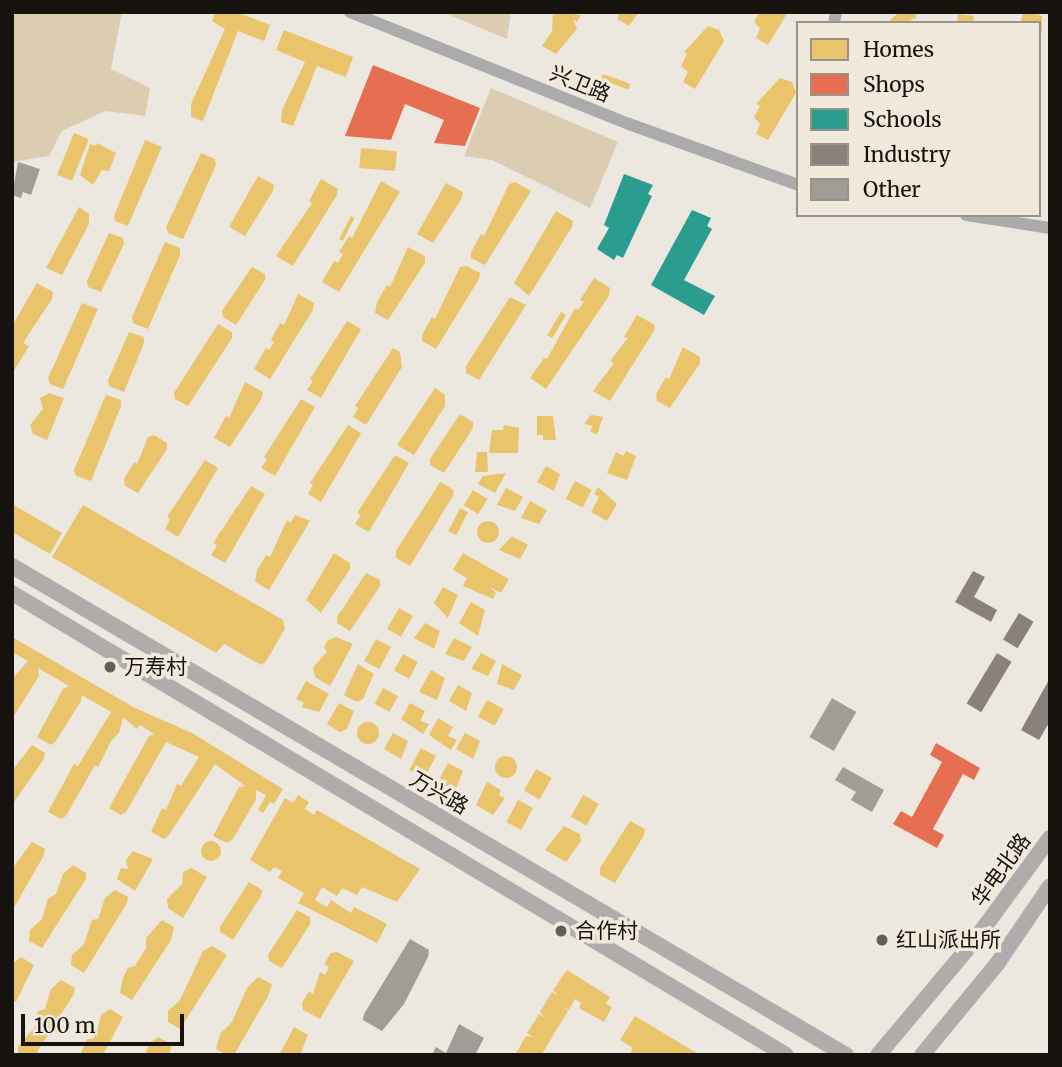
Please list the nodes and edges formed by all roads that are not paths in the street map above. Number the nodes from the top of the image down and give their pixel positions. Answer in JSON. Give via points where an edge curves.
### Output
{"nodes":[{"id":1,"x":349,"y":12,"type":"edge"},
{"id":2,"x":796,"y":184,"type":"edge"},
{"id":3,"x":979,"y":217,"type":"edge"},
{"id":4,"x":1050,"y":228,"type":"edge"},
{"id":5,"x":12,"y":566,"type":"edge"},
{"id":6,"x":12,"y":593,"type":"edge"},
{"id":7,"x":1050,"y":838,"type":"edge"},
{"id":8,"x":1050,"y":887,"type":"edge"},
{"id":9,"x":786,"y":1055,"type":"edge"},
{"id":10,"x":846,"y":1055,"type":"edge"},
{"id":11,"x":877,"y":1055,"type":"edge"},
{"id":12,"x":922,"y":1055,"type":"edge"}],
"edges":[{"from":1,"to":2,"type":"street","name":"兴卫路","via":[[629,124]]},
{"from":3,"to":4,"type":"street"},
{"from":5,"to":10,"type":"main road","name":"万兴路"},
{"from":6,"to":9,"type":"main road"},
{"from":7,"to":11,"type":"main road","name":"华电北路","via":[[974,941]]},
{"from":8,"to":12,"type":"main road","via":[[997,964]]}]}
